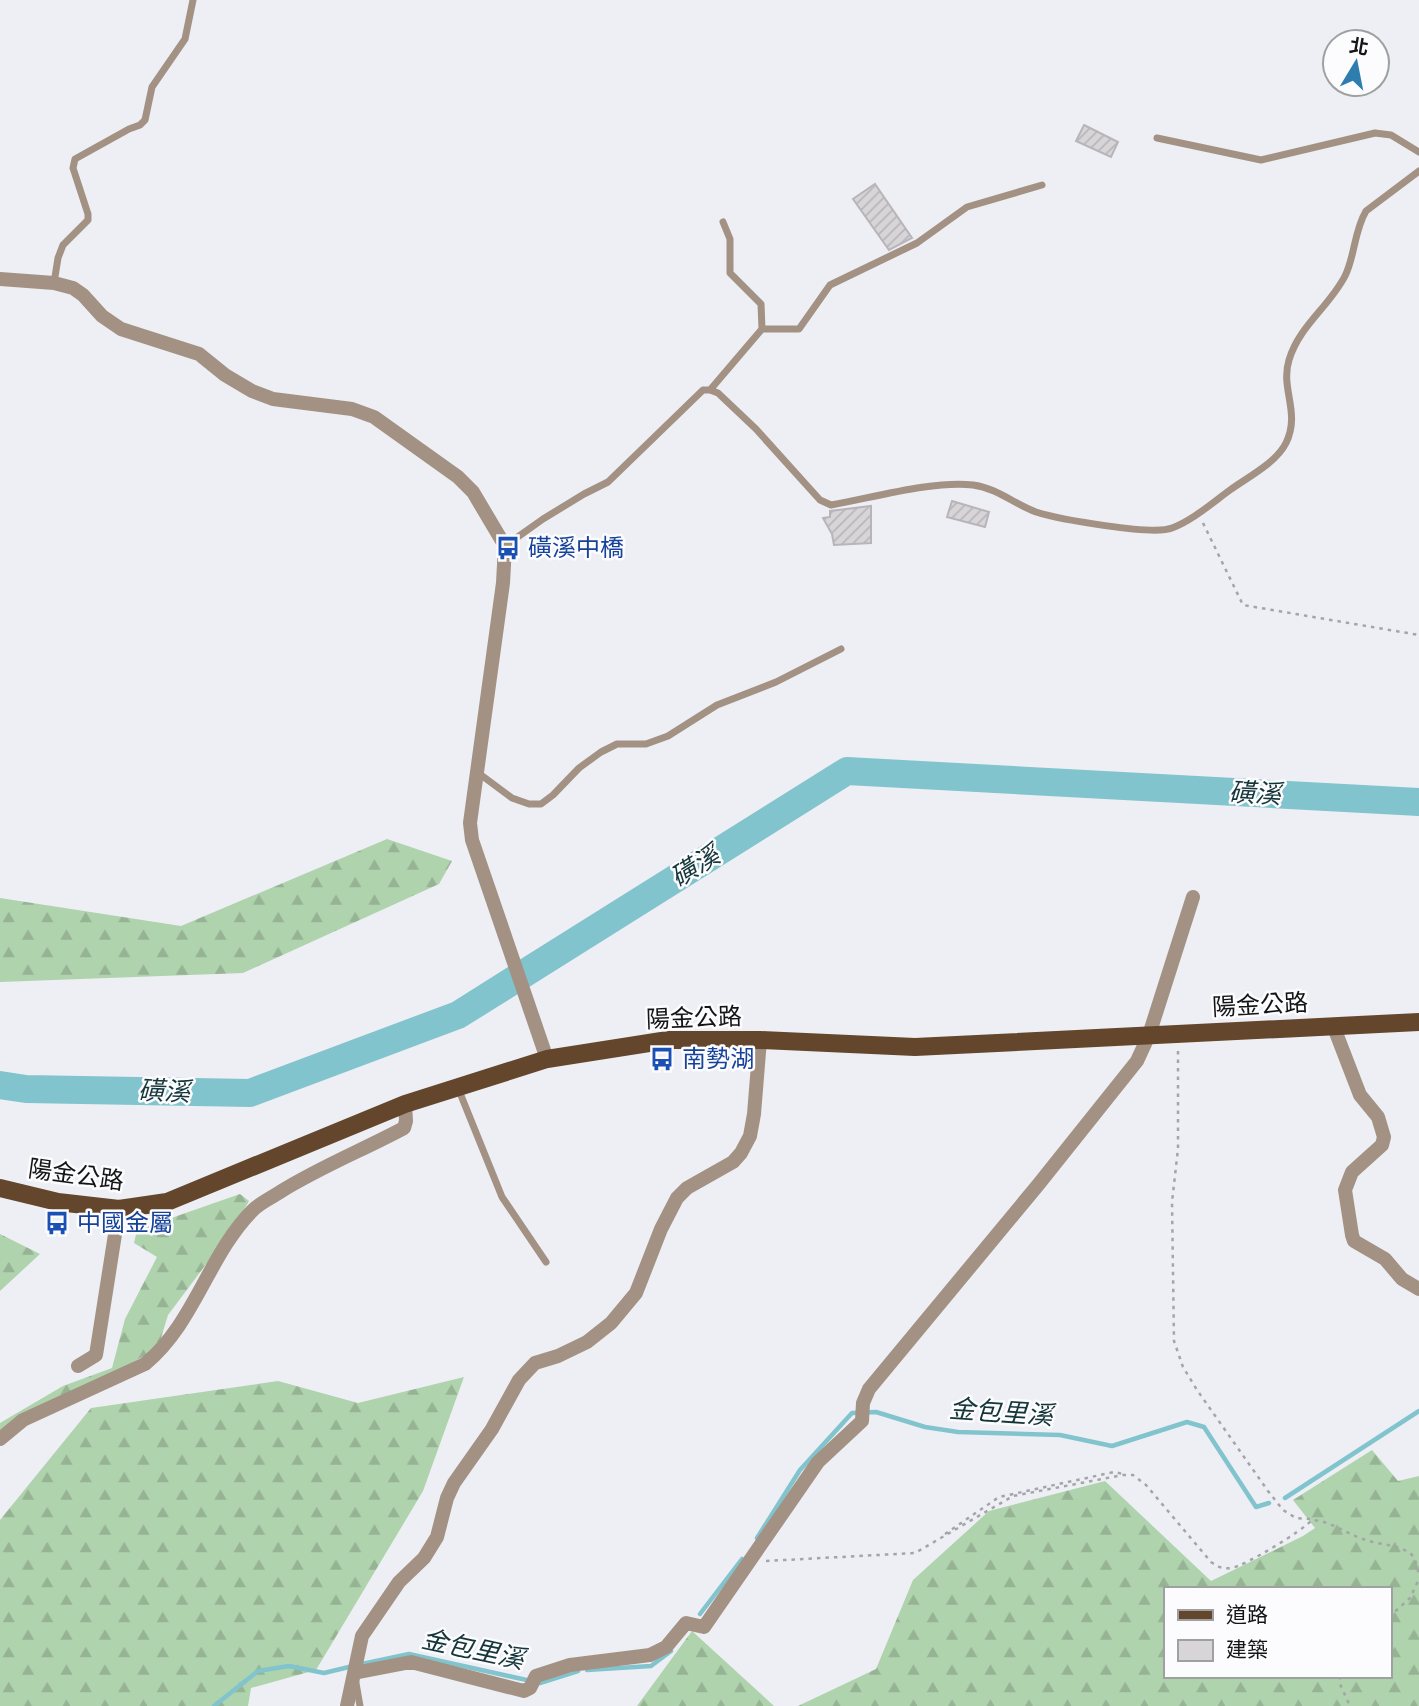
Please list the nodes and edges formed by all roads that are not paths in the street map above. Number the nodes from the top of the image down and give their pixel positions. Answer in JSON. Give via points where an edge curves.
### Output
{"nodes":[{"id":1,"x":193,"y":0,"type":"edge"},
{"id":2,"x":1157,"y":138,"type":"dead end"},
{"id":3,"x":1419,"y":152,"type":"edge"},
{"id":4,"x":1419,"y":171,"type":"edge"},
{"id":5,"x":1042,"y":184,"type":"dead end"},
{"id":6,"x":723,"y":222,"type":"dead end"},
{"id":7,"x":0,"y":279,"type":"edge"},
{"id":8,"x":54,"y":283,"type":"junction"},
{"id":9,"x":762,"y":329,"type":"junction"},
{"id":10,"x":710,"y":390,"type":"junction"},
{"id":11,"x":505,"y":546,"type":"junction"},
{"id":12,"x":841,"y":649,"type":"dead end"},
{"id":13,"x":477,"y":771,"type":"junction"},
{"id":14,"x":1193,"y":897,"type":"dead end"},
{"id":15,"x":1419,"y":1022,"type":"edge"},
{"id":16,"x":1333,"y":1025,"type":"junction"},
{"id":17,"x":1149,"y":1035,"type":"junction"},
{"id":18,"x":760,"y":1040,"type":"junction"},
{"id":19,"x":547,"y":1059,"type":"junction"},
{"id":20,"x":457,"y":1088,"type":"junction"},
{"id":21,"x":405,"y":1104,"type":"junction"},
{"id":22,"x":0,"y":1188,"type":"edge"},
{"id":23,"x":119,"y":1209,"type":"junction"},
{"id":24,"x":546,"y":1262,"type":"dead end"},
{"id":25,"x":1419,"y":1289,"type":"edge"},
{"id":26,"x":78,"y":1366,"type":"dead end"},
{"id":27,"x":0,"y":1439,"type":"edge"},
{"id":28,"x":354,"y":1673,"type":"junction"},
{"id":29,"x":346,"y":1706,"type":"edge"},
{"id":30,"x":360,"y":1706,"type":"edge"}],
"edges":[{"from":1,"to":8,"type":"lane","via":[[185,39],[152,87],[145,120],[75,159],[73,168],[88,220],[63,245]]},
{"from":2,"to":3,"type":"lane","via":[[1261,160],[1375,133],[1391,135]]},
{"from":4,"to":10,"type":"lane","via":[[1366,211],[1346,274],[1300,334],[1285,381],[1293,409],[1286,444],[1274,458],[1172,529],[1090,524],[1036,512],[994,490],[973,485],[947,485],[831,505],[820,500],[756,429]]},
{"from":5,"to":9,"type":"lane","via":[[967,207],[917,243],[830,285],[799,329]]},
{"from":6,"to":9,"type":"lane","via":[[730,239],[730,273],[761,304]]},
{"from":7,"to":8,"type":"street"},
{"from":8,"to":11,"type":"street","via":[[73,288],[121,329],[199,354],[252,391],[374,417],[458,477],[473,492]]},
{"from":9,"to":10,"type":"lane"},
{"from":10,"to":11,"type":"lane","via":[[703,390],[608,482]]},
{"from":11,"to":13,"type":"street"},
{"from":12,"to":13,"type":"lane","via":[[717,705],[668,736],[646,744],[617,744],[601,752],[541,804],[512,798]]},
{"from":13,"to":19,"type":"street","via":[[472,840]]},
{"from":14,"to":17,"type":"street"},
{"from":15,"to":16,"type":"main road","name":"陽金公路"},
{"from":16,"to":17,"type":"main road","name":"陽金公路"},
{"from":16,"to":25,"type":"street","via":[[1360,1095],[1378,1117],[1384,1137],[1382,1145],[1352,1172],[1345,1190],[1352,1235]]},
{"from":17,"to":18,"type":"main road","name":"陽金公路","via":[[915,1046]]},
{"from":17,"to":28,"type":"street","via":[[1137,1061],[869,1389],[862,1421],[818,1462],[758,1561],[704,1627],[686,1623],[666,1647],[650,1655],[570,1665],[524,1691],[411,1662]]},
{"from":18,"to":19,"type":"main road","name":"陽金公路","via":[[668,1040]]},
{"from":18,"to":28,"type":"street","via":[[752,1125],[741,1153],[677,1198],[636,1293],[611,1323],[587,1342],[535,1363],[519,1380],[454,1483],[437,1537],[424,1558],[399,1581],[362,1636]]},
{"from":19,"to":20,"type":"main road","name":"陽金公路"},
{"from":20,"to":21,"type":"main road","name":"陽金公路"},
{"from":20,"to":24,"type":"lane","via":[[502,1197]]},
{"from":21,"to":23,"type":"main road","name":"陽金公路","via":[[167,1202]]},
{"from":21,"to":27,"type":"street","via":[[404,1128],[306,1175],[253,1209],[161,1351],[145,1364],[23,1420]]},
{"from":22,"to":23,"type":"main road","name":"陽金公路","via":[[58,1202]]},
{"from":23,"to":26,"type":"street","via":[[96,1354]]},
{"from":28,"to":29,"type":"street"},
{"from":28,"to":30,"type":"lane"}]}
